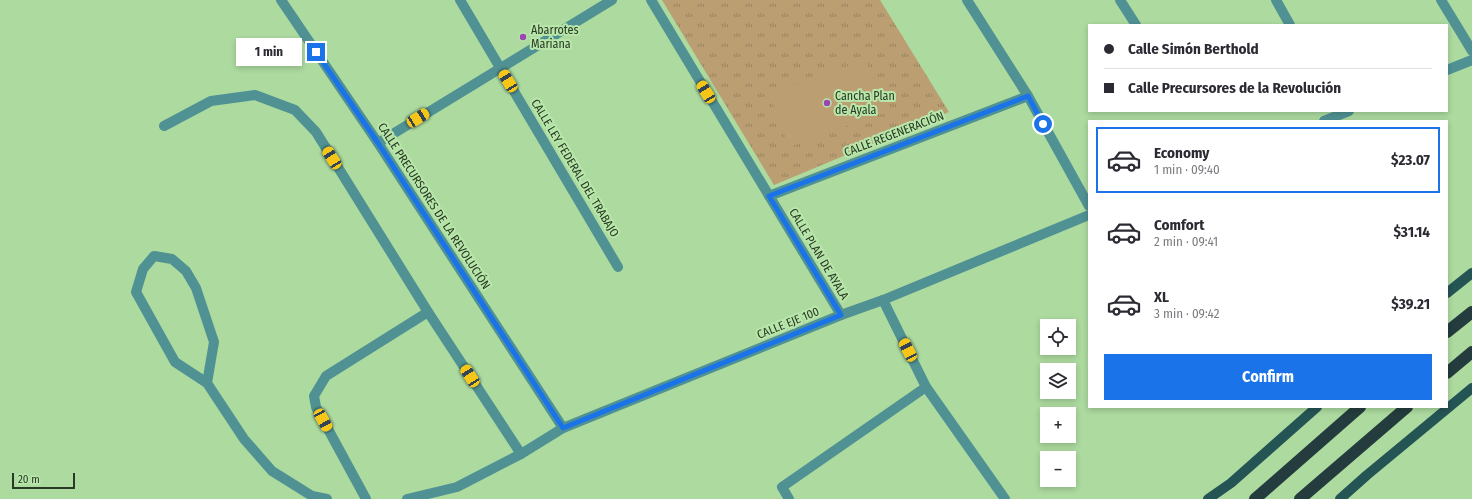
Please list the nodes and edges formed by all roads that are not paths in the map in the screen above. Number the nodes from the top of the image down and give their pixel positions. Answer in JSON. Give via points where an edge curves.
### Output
{"nodes":[{"id":1,"x":281,"y":0,"type":"edge"},
{"id":2,"x":460,"y":0,"type":"edge"},
{"id":3,"x":612,"y":0,"type":"edge"},
{"id":4,"x":651,"y":0,"type":"edge"},
{"id":5,"x":967,"y":0,"type":"edge"},
{"id":6,"x":1120,"y":0,"type":"edge"},
{"id":7,"x":1276,"y":0,"type":"edge"},
{"id":8,"x":1441,"y":0,"type":"edge"},
{"id":9,"x":1135,"y":24,"type":"edge"},
{"id":10,"x":1289,"y":24,"type":"edge"},
{"id":11,"x":1472,"y":51,"type":"edge"},
{"id":12,"x":1472,"y":60,"type":"edge"},
{"id":13,"x":500,"y":67,"type":"junction"},
{"id":14,"x":1448,"y":70,"type":"edge"},
{"id":15,"x":1028,"y":96,"type":"junction"},
{"id":16,"x":1344,"y":114,"type":"edge"},
{"id":17,"x":1327,"y":120,"type":"edge"},
{"id":18,"x":164,"y":126,"type":"dead end"},
{"id":19,"x":378,"y":143,"type":"junction"},
{"id":20,"x":769,"y":196,"type":"junction"},
{"id":21,"x":1088,"y":204,"type":"edge"},
{"id":22,"x":1088,"y":215,"type":"edge"},
{"id":23,"x":618,"y":267,"type":"dead end"},
{"id":24,"x":1472,"y":273,"type":"edge"},
{"id":25,"x":1448,"y":290,"type":"edge"},
{"id":26,"x":883,"y":300,"type":"junction"},
{"id":27,"x":428,"y":312,"type":"junction"},
{"id":28,"x":1472,"y":312,"type":"edge"},
{"id":29,"x":841,"y":315,"type":"junction"},
{"id":30,"x":1448,"y":331,"type":"edge"},
{"id":31,"x":1472,"y":352,"type":"edge"},
{"id":32,"x":1448,"y":372,"type":"edge"},
{"id":33,"x":208,"y":383,"type":"junction"},
{"id":34,"x":926,"y":387,"type":"junction"},
{"id":35,"x":1472,"y":388,"type":"edge"},
{"id":36,"x":1316,"y":408,"type":"edge"},
{"id":37,"x":1359,"y":408,"type":"edge"},
{"id":38,"x":1406,"y":408,"type":"edge"},
{"id":39,"x":1448,"y":408,"type":"edge"},
{"id":40,"x":1448,"y":408,"type":"edge"},
{"id":41,"x":563,"y":428,"type":"junction"},
{"id":42,"x":521,"y":454,"type":"junction"},
{"id":43,"x":327,"y":499,"type":"edge"},
{"id":44,"x":366,"y":499,"type":"edge"},
{"id":45,"x":407,"y":499,"type":"edge"},
{"id":46,"x":789,"y":499,"type":"edge"},
{"id":47,"x":1005,"y":499,"type":"edge"},
{"id":48,"x":1208,"y":499,"type":"edge"},
{"id":49,"x":1255,"y":499,"type":"edge"},
{"id":50,"x":1300,"y":499,"type":"edge"},
{"id":51,"x":1340,"y":499,"type":"edge"}],
"edges":[{"from":1,"to":19,"type":"street","name":"CALLE PRECURSORES DE LA REVOLUCIÓN"},
{"from":2,"to":13,"type":"street","name":"CALLE LEY FEDERAL DEL TRABAJO"},
{"from":3,"to":13,"type":"street"},
{"from":4,"to":20,"type":"street","name":"CALLE PLAN DE AYALA"},
{"from":5,"to":15,"type":"street"},
{"from":6,"to":9,"type":"street"},
{"from":7,"to":10,"type":"street"},
{"from":8,"to":11,"type":"street"},
{"from":12,"to":14,"type":"street"},
{"from":13,"to":19,"type":"street"},
{"from":13,"to":23,"type":"street","name":"CALLE LEY FEDERAL DEL TRABAJO"},
{"from":15,"to":20,"type":"street","name":"CALLE REGENERACIÓN"},
{"from":15,"to":21,"type":"street"},
{"from":16,"to":17,"type":"street"},
{"from":18,"to":27,"type":"street","via":[[211,101],[255,95],[295,110],[316,132]]},
{"from":19,"to":41,"type":"street","name":"CALLE PRECURSORES DE LA REVOLUCIÓN"},
{"from":20,"to":29,"type":"street","name":"CALLE PLAN DE AYALA"},
{"from":22,"to":26,"type":"street","name":"CALLE EJE 100"},
{"from":24,"to":25,"type":"main road"},
{"from":26,"to":29,"type":"street","name":"CALLE EJE 100"},
{"from":26,"to":34,"type":"street"},
{"from":27,"to":42,"type":"street"},
{"from":27,"to":44,"type":"street","via":[[326,376],[314,396],[316,407]]},
{"from":28,"to":30,"type":"highway"},
{"from":29,"to":41,"type":"street","name":"CALLE EJE 100"},
{"from":31,"to":32,"type":"highway"},
{"from":33,"to":33,"type":"street","via":[[175,362],[136,292],[143,269],[154,256],[172,259],[186,270],[196,288],[214,342]]},
{"from":33,"to":43,"type":"street","via":[[244,439],[272,471],[312,496]]},
{"from":34,"to":46,"type":"street","via":[[782,487]]},
{"from":34,"to":47,"type":"street"},
{"from":35,"to":40,"type":"main road"},
{"from":36,"to":48,"type":"main road"},
{"from":37,"to":49,"type":"highway"},
{"from":38,"to":50,"type":"highway"},
{"from":39,"to":51,"type":"main road"},
{"from":41,"to":42,"type":"street","name":"CALLE EJE 100"},
{"from":42,"to":45,"type":"street","name":"CALLE EJE 100","via":[[457,487]]}]}
